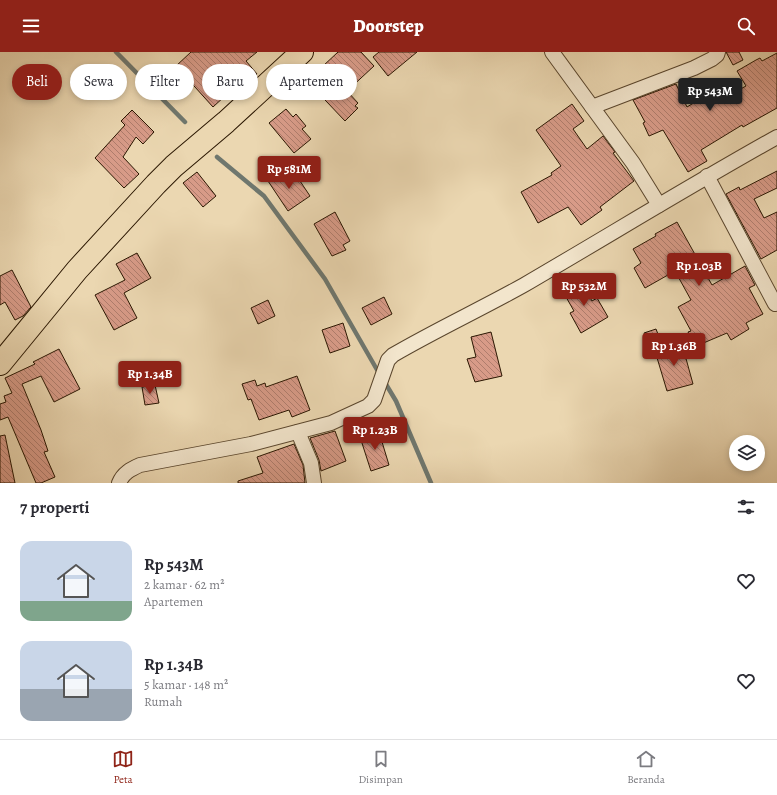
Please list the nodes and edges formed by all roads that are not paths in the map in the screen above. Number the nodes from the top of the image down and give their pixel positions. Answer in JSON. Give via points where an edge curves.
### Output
{"nodes":[{"id":1,"x":302,"y":52,"type":"edge"},
{"id":2,"x":552,"y":52,"type":"edge"},
{"id":3,"x":718,"y":52,"type":"edge"},
{"id":4,"x":592,"y":107,"type":"junction"},
{"id":5,"x":777,"y":138,"type":"edge"},
{"id":6,"x":707,"y":176,"type":"junction"},
{"id":7,"x":659,"y":205,"type":"junction"},
{"id":8,"x":775,"y":304,"type":"dead end"},
{"id":9,"x":0,"y":364,"type":"edge"},
{"id":10,"x":298,"y":432,"type":"junction"},
{"id":11,"x":119,"y":483,"type":"edge"},
{"id":12,"x":314,"y":483,"type":"edge"}],
"edges":[{"from":1,"to":9,"type":"highway","via":[[174,166],[77,270]]},
{"from":2,"to":4,"type":"street"},
{"from":3,"to":4,"type":"street","via":[[712,59],[694,68]]},
{"from":4,"to":7,"type":"street","via":[[633,163]]},
{"from":5,"to":6,"type":"street"},
{"from":6,"to":7,"type":"street"},
{"from":6,"to":8,"type":"street"},
{"from":7,"to":10,"type":"street","via":[[504,296],[393,355],[384,369],[374,400],[368,406],[331,423]]},
{"from":10,"to":11,"type":"street","via":[[251,444],[140,465],[126,473]]},
{"from":10,"to":12,"type":"street","via":[[311,463]]}]}
